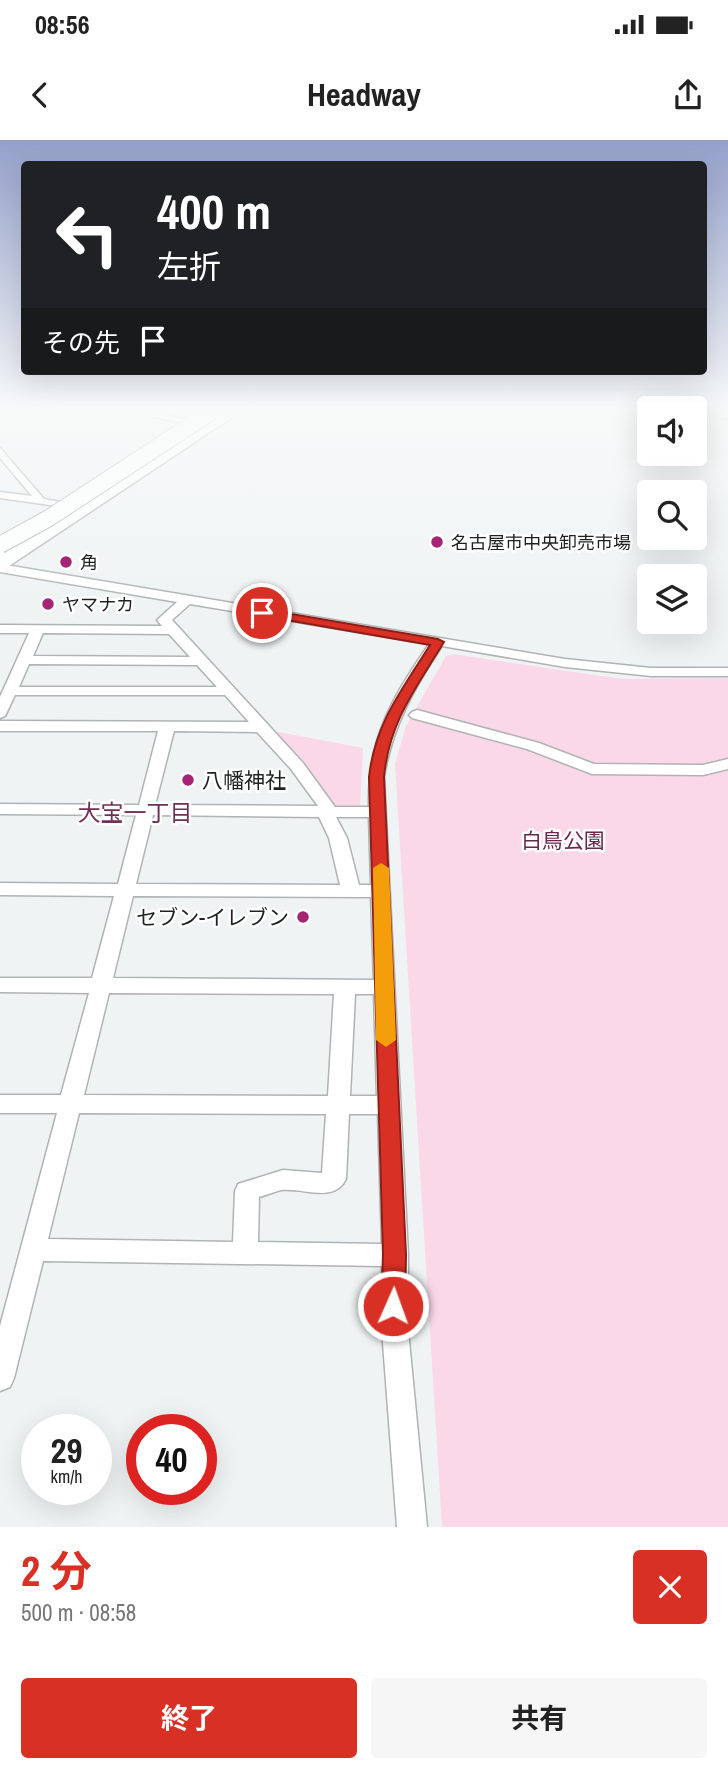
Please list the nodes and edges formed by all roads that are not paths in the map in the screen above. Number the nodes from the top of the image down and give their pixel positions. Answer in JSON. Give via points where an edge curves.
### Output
{"nodes":[{"id":1,"x":21,"y":477,"type":"edge"},
{"id":2,"x":110,"y":477,"type":"edge"},
{"id":3,"x":112,"y":477,"type":"edge"},
{"id":4,"x":127,"y":477,"type":"edge"},
{"id":5,"x":137,"y":477,"type":"edge"},
{"id":6,"x":2,"y":497,"type":"edge"},
{"id":7,"x":38,"y":501,"type":"junction"},
{"id":8,"x":67,"y":506,"type":"junction"},
{"id":9,"x":0,"y":546,"type":"edge"},
{"id":10,"x":0,"y":555,"type":"edge"},
{"id":11,"x":0,"y":568,"type":"edge"},
{"id":12,"x":186,"y":600,"type":"junction"},
{"id":13,"x":0,"y":629,"type":"edge"},
{"id":14,"x":38,"y":629,"type":"junction"},
{"id":15,"x":173,"y":630,"type":"junction"},
{"id":16,"x":438,"y":642,"type":"junction"},
{"id":17,"x":24,"y":660,"type":"junction"},
{"id":18,"x":202,"y":661,"type":"junction"},
{"id":19,"x":728,"y":672,"type":"edge"},
{"id":20,"x":10,"y":691,"type":"junction"},
{"id":21,"x":229,"y":691,"type":"junction"},
{"id":22,"x":0,"y":713,"type":"edge"},
{"id":23,"x":417,"y":715,"type":"dead end"},
{"id":24,"x":0,"y":726,"type":"edge"},
{"id":25,"x":167,"y":727,"type":"junction"},
{"id":26,"x":261,"y":727,"type":"junction"},
{"id":27,"x":728,"y":764,"type":"edge"},
{"id":28,"x":0,"y":809,"type":"edge"},
{"id":29,"x":147,"y":810,"type":"junction"},
{"id":30,"x":328,"y":811,"type":"junction"},
{"id":31,"x":377,"y":811,"type":"junction"},
{"id":32,"x":0,"y":889,"type":"edge"},
{"id":33,"x":125,"y":890,"type":"junction"},
{"id":34,"x":351,"y":891,"type":"junction"},
{"id":35,"x":382,"y":891,"type":"junction"},
{"id":36,"x":0,"y":985,"type":"edge"},
{"id":37,"x":100,"y":986,"type":"junction"},
{"id":38,"x":345,"y":987,"type":"junction"},
{"id":39,"x":383,"y":987,"type":"junction"},
{"id":40,"x":0,"y":1104,"type":"edge"},
{"id":41,"x":68,"y":1104,"type":"junction"},
{"id":42,"x":338,"y":1105,"type":"junction"},
{"id":43,"x":389,"y":1105,"type":"junction"},
{"id":44,"x":33,"y":1251,"type":"junction"},
{"id":45,"x":245,"y":1253,"type":"junction"},
{"id":46,"x":395,"y":1255,"type":"junction"},
{"id":47,"x":0,"y":1378,"type":"edge"},
{"id":48,"x":412,"y":1527,"type":"edge"}],
"edges":[{"from":1,"to":7,"type":"street"},
{"from":2,"to":8,"type":"main road"},
{"from":3,"to":9,"type":"highway","bridge":true},
{"from":4,"to":10,"type":"highway"},
{"from":5,"to":11,"type":"main road"},
{"from":6,"to":7,"type":"street"},
{"from":7,"to":8,"type":"street"},
{"from":8,"to":9,"type":"main road"},
{"from":11,"to":12,"type":"street"},
{"from":12,"to":15,"type":"street","via":[[164,620]]},
{"from":12,"to":16,"type":"street"},
{"from":13,"to":14,"type":"street"},
{"from":14,"to":15,"type":"street"},
{"from":14,"to":17,"type":"street"},
{"from":15,"to":18,"type":"street"},
{"from":16,"to":19,"type":"street","via":[[603,668]]},
{"from":16,"to":31,"type":"street","via":[[384,733],[376,777]]},
{"from":17,"to":18,"type":"street"},
{"from":17,"to":20,"type":"street"},
{"from":18,"to":21,"type":"street"},
{"from":20,"to":21,"type":"street"},
{"from":20,"to":22,"type":"street"},
{"from":21,"to":26,"type":"street"},
{"from":23,"to":27,"type":"street","via":[[435,726],[533,747],[592,769],[703,770]]},
{"from":24,"to":25,"type":"street"},
{"from":25,"to":26,"type":"street"},
{"from":25,"to":29,"type":"street"},
{"from":26,"to":30,"type":"street","via":[[297,766]]},
{"from":28,"to":29,"type":"street"},
{"from":29,"to":30,"type":"street"},
{"from":29,"to":33,"type":"street"},
{"from":30,"to":31,"type":"street"},
{"from":30,"to":34,"type":"street"},
{"from":31,"to":35,"type":"street"},
{"from":32,"to":33,"type":"street"},
{"from":33,"to":34,"type":"street"},
{"from":33,"to":37,"type":"street"},
{"from":34,"to":35,"type":"street"},
{"from":35,"to":39,"type":"street"},
{"from":36,"to":37,"type":"street"},
{"from":37,"to":38,"type":"street"},
{"from":37,"to":41,"type":"street"},
{"from":38,"to":39,"type":"street"},
{"from":38,"to":42,"type":"street"},
{"from":39,"to":43,"type":"street"},
{"from":40,"to":41,"type":"street"},
{"from":41,"to":42,"type":"street"},
{"from":41,"to":44,"type":"street"},
{"from":42,"to":43,"type":"street"},
{"from":42,"to":45,"type":"street","via":[[334,1179],[327,1183],[283,1180],[247,1191]]},
{"from":43,"to":46,"type":"street"},
{"from":44,"to":45,"type":"street"},
{"from":44,"to":47,"type":"street"},
{"from":45,"to":46,"type":"street"},
{"from":46,"to":48,"type":"street","via":[[395,1330]]}]}
